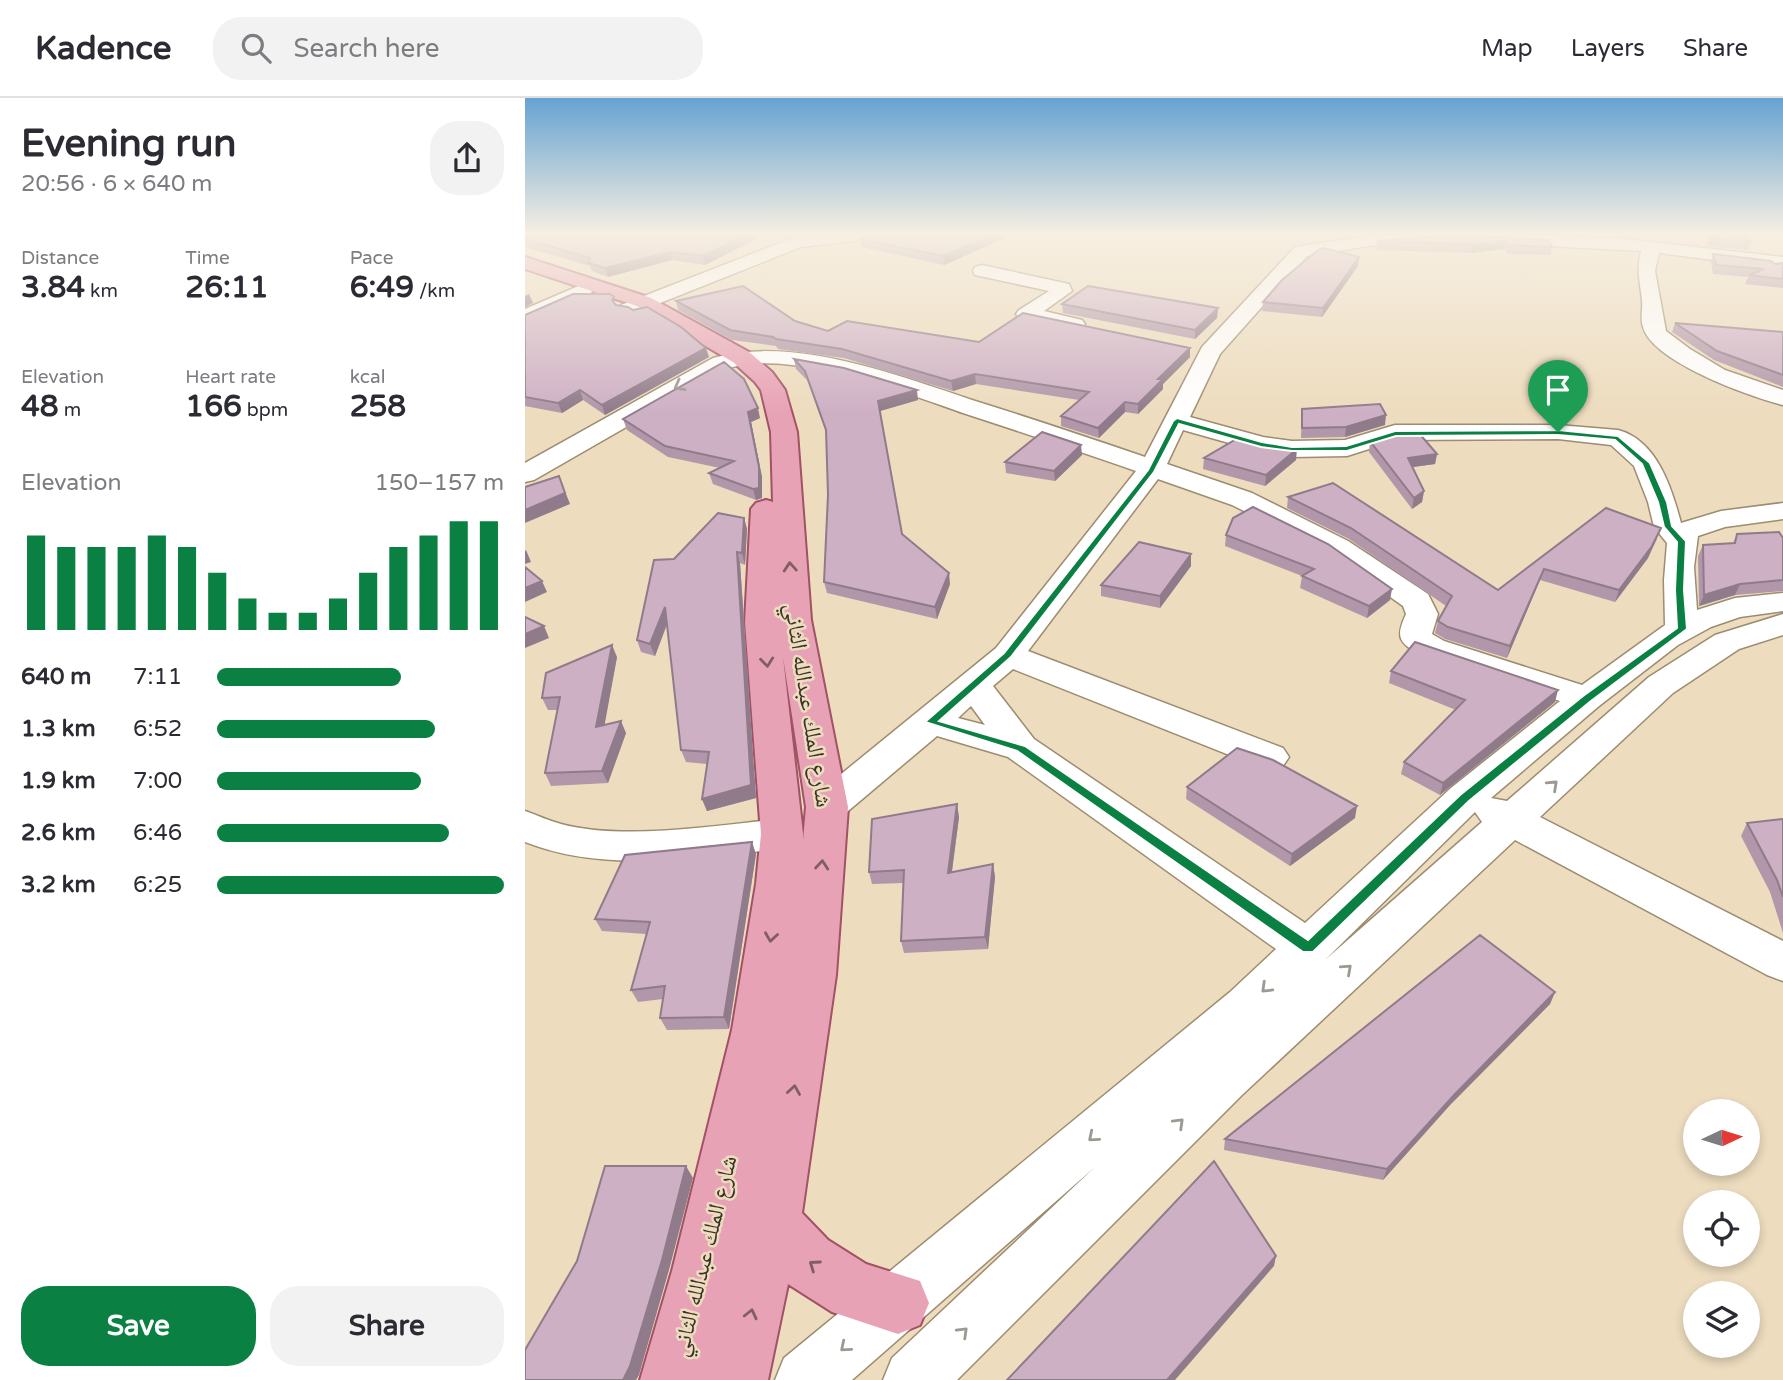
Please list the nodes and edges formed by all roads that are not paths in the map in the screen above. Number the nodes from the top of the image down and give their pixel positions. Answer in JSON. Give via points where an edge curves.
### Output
{"nodes":[{"id":1,"x":575,"y":294,"type":"edge"},
{"id":2,"x":595,"y":294,"type":"edge"},
{"id":3,"x":614,"y":294,"type":"edge"},
{"id":4,"x":674,"y":294,"type":"edge"},
{"id":5,"x":1058,"y":294,"type":"edge"},
{"id":6,"x":1258,"y":294,"type":"edge"},
{"id":7,"x":1651,"y":294,"type":"edge"},
{"id":8,"x":643,"y":309,"type":"junction"},
{"id":9,"x":525,"y":317,"type":"edge"},
{"id":10,"x":1090,"y":327,"type":"edge"},
{"id":11,"x":1183,"y":346,"type":"edge"},
{"id":12,"x":1210,"y":352,"type":"junction"},
{"id":13,"x":755,"y":364,"type":"junction"},
{"id":14,"x":1770,"y":372,"type":"edge"},
{"id":15,"x":1717,"y":375,"type":"junction"},
{"id":16,"x":1783,"y":398,"type":"edge"},
{"id":17,"x":1177,"y":421,"type":"junction"},
{"id":18,"x":1151,"y":470,"type":"junction"},
{"id":19,"x":525,"y":474,"type":"edge"},
{"id":20,"x":1783,"y":511,"type":"edge"},
{"id":21,"x":1682,"y":541,"type":"junction"},
{"id":22,"x":1783,"y":602,"type":"edge"},
{"id":23,"x":1783,"y":624,"type":"edge"},
{"id":24,"x":1682,"y":629,"type":"junction"},
{"id":25,"x":1007,"y":655,"type":"junction"},
{"id":26,"x":974,"y":685,"type":"junction"},
{"id":27,"x":1587,"y":698,"type":"junction"},
{"id":28,"x":931,"y":722,"type":"junction"},
{"id":29,"x":1021,"y":748,"type":"junction"},
{"id":30,"x":1271,"y":757,"type":"edge"},
{"id":31,"x":1465,"y":798,"type":"junction"},
{"id":32,"x":827,"y":807,"type":"junction"},
{"id":33,"x":1514,"y":820,"type":"junction"},
{"id":34,"x":525,"y":826,"type":"edge"},
{"id":35,"x":782,"y":834,"type":"junction"},
{"id":36,"x":1308,"y":948,"type":"junction"},
{"id":37,"x":1783,"y":962,"type":"edge"},
{"id":38,"x":772,"y":1223,"type":"junction"},
{"id":39,"x":898,"y":1303,"type":"junction"},
{"id":40,"x":672,"y":1380,"type":"edge"},
{"id":41,"x":736,"y":1380,"type":"edge"},
{"id":42,"x":806,"y":1380,"type":"edge"},
{"id":43,"x":914,"y":1380,"type":"edge"}],
"edges":[{"from":1,"to":9,"type":"street"},
{"from":2,"to":8,"type":"main road","name":"شارع الملك عبدالله الثاني"},
{"from":3,"to":8,"type":"main road","name":"شارع الملك عبدالله الثاني"},
{"from":4,"to":8,"type":"street"},
{"from":5,"to":10,"type":"street","via":[[1027,314]]},
{"from":6,"to":12,"type":"street"},
{"from":7,"to":15,"type":"street","via":[[1653,327],[1658,335]]},
{"from":8,"to":13,"type":"main road","name":"شارع الملك عبدالله الثاني"},
{"from":11,"to":12,"type":"street"},
{"from":12,"to":17,"type":"street"},
{"from":13,"to":18,"type":"street","via":[[894,382]]},
{"from":13,"to":19,"type":"street","one_way":true},
{"from":32,"to":13,"type":"main road","name":"شارع الملك عبدالله الثاني","one_way":true,"via":[[794,620],[784,432],[778,403]]},
{"from":13,"to":35,"type":"main road","name":"شارع الملك عبدالله الثاني","one_way":true,"via":[[766,471],[762,622]]},
{"from":14,"to":15,"type":"street"},
{"from":15,"to":16,"type":"street"},
{"from":17,"to":18,"type":"street"},
{"from":17,"to":21,"type":"street","via":[[1292,449],[1347,448],[1395,433],[1558,432],[1618,438],[1646,463],[1668,527]]},
{"from":18,"to":25,"type":"street"},
{"from":18,"to":27,"type":"street","via":[[1242,499],[1338,547],[1417,601],[1422,614],[1415,630],[1417,639],[1432,648]]},
{"from":20,"to":21,"type":"street","via":[[1721,519],[1685,531]]},
{"from":21,"to":24,"type":"street"},
{"from":22,"to":24,"type":"street","via":[[1735,608]]},
{"from":33,"to":23,"type":"street","one_way":true,"via":[[1661,685],[1727,642]]},
{"from":24,"to":27,"type":"street"},
{"from":25,"to":26,"type":"street"},
{"from":25,"to":30,"type":"street"},
{"from":26,"to":28,"type":"street"},
{"from":26,"to":29,"type":"street"},
{"from":27,"to":31,"type":"street"},
{"from":28,"to":29,"type":"street"},
{"from":28,"to":32,"type":"street"},
{"from":29,"to":36,"type":"street"},
{"from":31,"to":33,"type":"street"},
{"from":31,"to":36,"type":"street"},
{"from":38,"to":32,"type":"main road","name":"شارع الملك عبدالله الثاني","one_way":true,"via":[[813,975]]},
{"from":33,"to":37,"type":"street"},
{"from":43,"to":33,"type":"street","one_way":true,"via":[[1224,1079]]},
{"from":34,"to":35,"type":"street","via":[[560,839],[610,843],[660,844]]},
{"from":35,"to":40,"type":"main road","name":"شارع الملك عبدالله الثاني","one_way":true,"via":[[757,1030]]},
{"from":36,"to":39,"type":"street","one_way":true,"via":[[1247,1006]]},
{"from":39,"to":38,"type":"main road","one_way":true,"via":[[853,1291],[807,1261]]},
{"from":41,"to":38,"type":"main road","name":"شارع الملك عبدالله الثاني","one_way":true},
{"from":39,"to":42,"type":"street","one_way":true}]}
